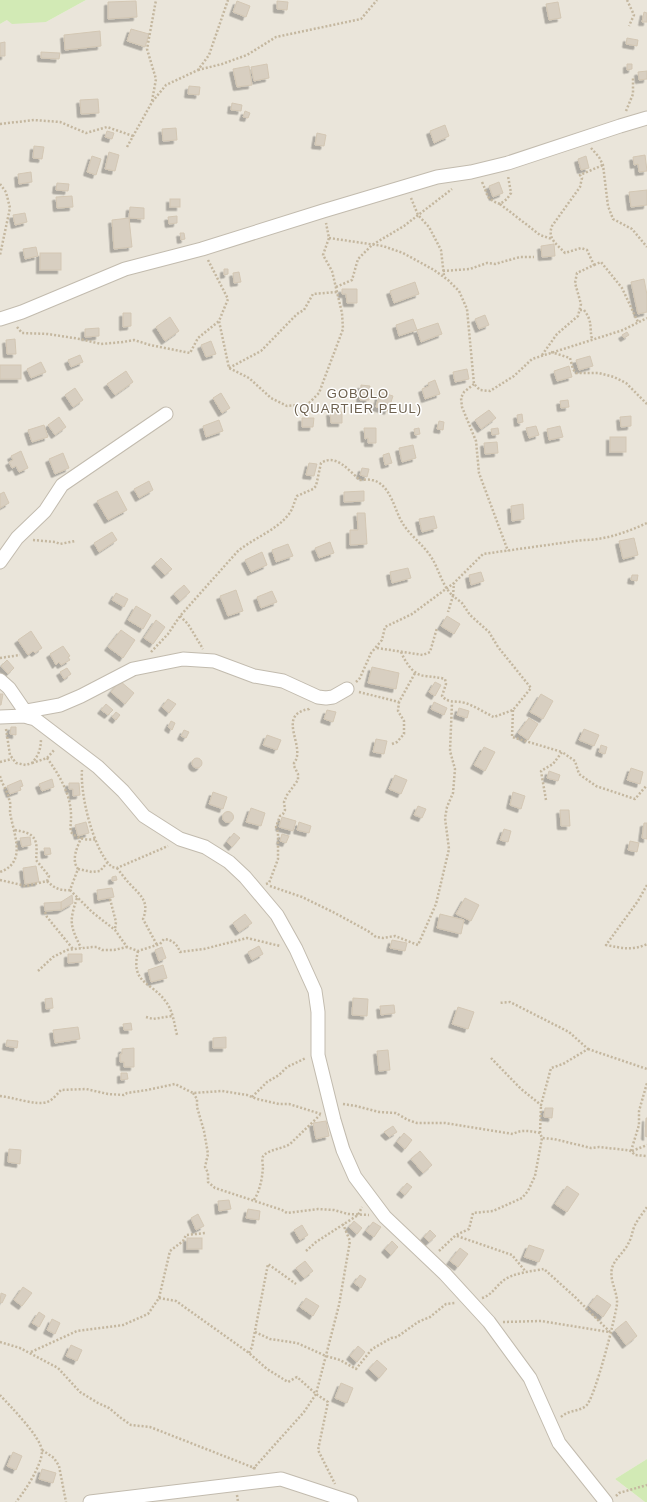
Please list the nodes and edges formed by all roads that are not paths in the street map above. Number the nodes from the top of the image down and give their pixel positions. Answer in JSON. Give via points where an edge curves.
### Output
{"nodes":[{"id":1,"x":647,"y":111,"type":"edge"},
{"id":2,"x":642,"y":119,"type":"edge"},
{"id":3,"x":0,"y":319,"type":"edge"},
{"id":4,"x":166,"y":414,"type":"dead end"},
{"id":5,"x":0,"y":562,"type":"edge"},
{"id":6,"x":0,"y":680,"type":"edge"},
{"id":7,"x":347,"y":689,"type":"road end"},
{"id":8,"x":28,"y":714,"type":"junction"},
{"id":9,"x":2,"y":716,"type":"edge"},
{"id":10,"x":346,"y":1500,"type":"edge"},
{"id":11,"x":610,"y":1500,"type":"edge"},
{"id":12,"x":90,"y":1502,"type":"edge"}],
"edges":[{"from":1,"to":2,"type":"street"},
{"from":2,"to":3,"type":"street","via":[[508,163],[437,177],[125,269]]},
{"from":4,"to":5,"type":"street","via":[[62,485],[45,511],[17,538]]},
{"from":6,"to":8,"type":"street","via":[[10,688]]},
{"from":7,"to":8,"type":"street","via":[[326,698],[318,697],[283,681],[254,676],[214,661],[183,659],[133,669],[60,705]]},
{"from":8,"to":9,"type":"street"},
{"from":8,"to":11,"type":"street","via":[[98,766],[144,816],[180,838],[212,851],[262,888],[296,949],[317,999],[318,1055],[334,1120],[346,1159],[355,1177],[385,1217],[489,1322],[530,1378],[566,1453]]},
{"from":10,"to":12,"type":"street","via":[[281,1479]]}]}
